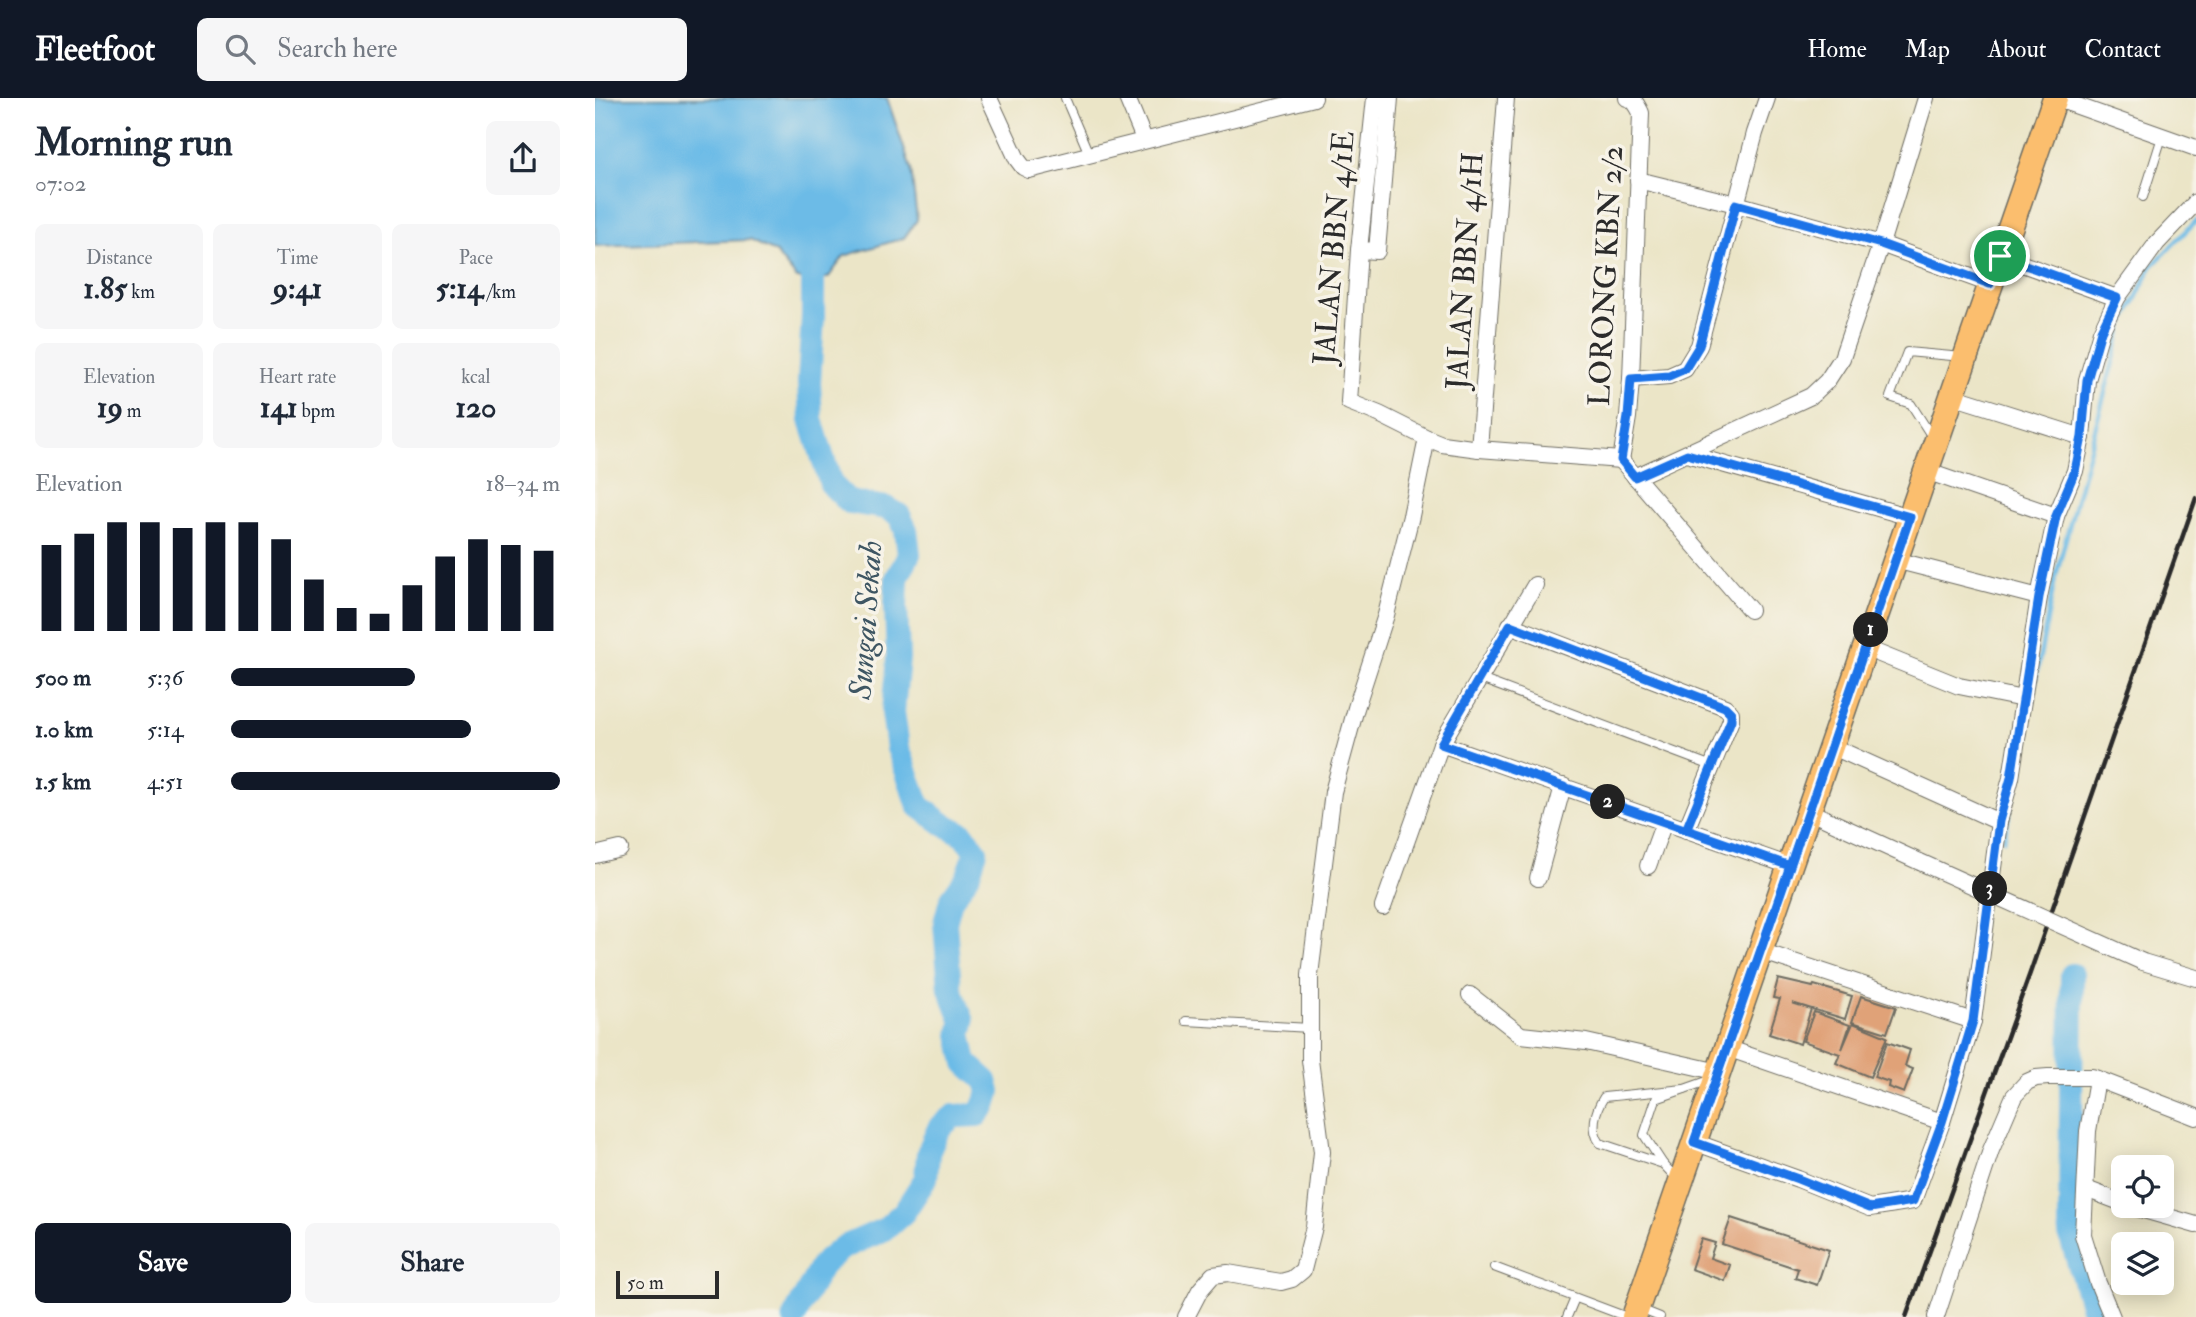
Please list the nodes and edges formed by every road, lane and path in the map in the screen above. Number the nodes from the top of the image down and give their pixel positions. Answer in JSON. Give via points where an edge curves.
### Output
{"nodes":[{"id":1,"x":989,"y":98,"type":"edge"},
{"id":2,"x":1065,"y":98,"type":"edge"},
{"id":3,"x":1127,"y":98,"type":"edge"},
{"id":4,"x":1314,"y":98,"type":"edge"},
{"id":5,"x":1375,"y":98,"type":"edge"},
{"id":6,"x":1390,"y":98,"type":"edge"},
{"id":7,"x":1506,"y":98,"type":"edge"},
{"id":8,"x":1629,"y":98,"type":"edge"},
{"id":9,"x":1767,"y":98,"type":"edge"},
{"id":10,"x":1926,"y":98,"type":"edge"},
{"id":11,"x":2055,"y":98,"type":"edge"},
{"id":12,"x":2162,"y":137,"type":"junction"},
{"id":13,"x":1144,"y":139,"type":"junction"},
{"id":14,"x":2196,"y":149,"type":"edge"},
{"id":15,"x":1089,"y":153,"type":"junction"},
{"id":16,"x":1638,"y":180,"type":"junction"},
{"id":17,"x":2143,"y":197,"type":"dead end"},
{"id":18,"x":2196,"y":202,"type":"edge"},
{"id":19,"x":1736,"y":204,"type":"junction"},
{"id":20,"x":1881,"y":244,"type":"junction"},
{"id":21,"x":1359,"y":250,"type":"junction"},
{"id":22,"x":2000,"y":256,"type":"junction"},
{"id":23,"x":1990,"y":284,"type":"junction"},
{"id":24,"x":2117,"y":298,"type":"junction"},
{"id":25,"x":1965,"y":358,"type":"junction"},
{"id":26,"x":1631,"y":379,"type":"junction"},
{"id":27,"x":1952,"y":396,"type":"junction"},
{"id":28,"x":2082,"y":437,"type":"junction"},
{"id":29,"x":1427,"y":438,"type":"junction"},
{"id":30,"x":1936,"y":443,"type":"junction"},
{"id":31,"x":1479,"y":449,"type":"junction"},
{"id":32,"x":1687,"y":454,"type":"junction"},
{"id":33,"x":1621,"y":460,"type":"junction"},
{"id":34,"x":1926,"y":471,"type":"junction"},
{"id":35,"x":1635,"y":477,"type":"junction"},
{"id":36,"x":2056,"y":516,"type":"junction"},
{"id":37,"x":1910,"y":517,"type":"junction"},
{"id":38,"x":1895,"y":559,"type":"junction"},
{"id":39,"x":1535,"y":585,"type":"dead end"},
{"id":40,"x":2039,"y":597,"type":"junction"},
{"id":41,"x":1750,"y":610,"type":"dead end"},
{"id":42,"x":1510,"y":625,"type":"junction"},
{"id":43,"x":1865,"y":648,"type":"junction"},
{"id":44,"x":1478,"y":678,"type":"junction"},
{"id":45,"x":2023,"y":699,"type":"junction"},
{"id":46,"x":1441,"y":744,"type":"junction"},
{"id":47,"x":1831,"y":746,"type":"junction"},
{"id":48,"x":1712,"y":766,"type":"junction"},
{"id":49,"x":1563,"y":786,"type":"junction"},
{"id":50,"x":1808,"y":811,"type":"junction"},
{"id":51,"x":1999,"y":821,"type":"junction"},
{"id":52,"x":1664,"y":822,"type":"junction"},
{"id":53,"x":1686,"y":830,"type":"junction"},
{"id":54,"x":620,"y":849,"type":"dead end"},
{"id":55,"x":595,"y":855,"type":"edge"},
{"id":56,"x":1648,"y":866,"type":"dead end"},
{"id":57,"x":1790,"y":866,"type":"junction"},
{"id":58,"x":1538,"y":878,"type":"dead end"},
{"id":59,"x":1384,"y":907,"type":"dead end"},
{"id":60,"x":1760,"y":951,"type":"junction"},
{"id":61,"x":2196,"y":978,"type":"edge"},
{"id":62,"x":1470,"y":995,"type":"dead end"},
{"id":63,"x":1186,"y":1021,"type":"dead end"},
{"id":64,"x":1973,"y":1021,"type":"junction"},
{"id":65,"x":1310,"y":1028,"type":"junction"},
{"id":66,"x":1727,"y":1048,"type":"junction"},
{"id":67,"x":1717,"y":1075,"type":"junction"},
{"id":68,"x":2094,"y":1078,"type":"junction"},
{"id":69,"x":1684,"y":1089,"type":"junction"},
{"id":70,"x":2196,"y":1116,"type":"edge"},
{"id":71,"x":1942,"y":1122,"type":"junction"},
{"id":72,"x":1694,"y":1142,"type":"junction"},
{"id":73,"x":1663,"y":1164,"type":"junction"},
{"id":74,"x":1681,"y":1182,"type":"junction"},
{"id":75,"x":2086,"y":1189,"type":"junction"},
{"id":76,"x":2111,"y":1198,"type":"edge"},
{"id":77,"x":2172,"y":1218,"type":"edge"},
{"id":78,"x":2196,"y":1225,"type":"edge"},
{"id":79,"x":1494,"y":1267,"type":"dead end"},
{"id":80,"x":1575,"y":1298,"type":"junction"},
{"id":81,"x":1605,"y":1313,"type":"edge"},
{"id":82,"x":1632,"y":1314,"type":"edge"},
{"id":83,"x":1186,"y":1317,"type":"edge"},
{"id":84,"x":1567,"y":1317,"type":"edge"},
{"id":85,"x":1660,"y":1317,"type":"edge"},
{"id":86,"x":1937,"y":1317,"type":"edge"},
{"id":87,"x":2112,"y":1317,"type":"edge"}],
"edges":[{"from":1,"to":15,"type":"street","via":[[1023,167],[1034,169]]},
{"from":2,"to":15,"type":"lane"},
{"from":3,"to":13,"type":"street"},
{"from":4,"to":13,"type":"street"},
{"from":5,"to":21,"type":"street","name":"JALAN BBN 4/1E"},
{"from":6,"to":21,"type":"street","via":[[1377,251]]},
{"from":7,"to":31,"type":"street","name":"JALAN BBN 4/1H"},
{"from":8,"to":16,"type":"street","name":"LORONG KBN 2/2","via":[[1641,113]]},
{"from":9,"to":19,"type":"street"},
{"from":10,"to":20,"type":"street"},
{"from":11,"to":12,"type":"street"},
{"from":11,"to":22,"type":"main road"},
{"from":12,"to":14,"type":"street"},
{"from":12,"to":17,"type":"lane"},
{"from":13,"to":15,"type":"street"},
{"from":16,"to":19,"type":"street"},
{"from":16,"to":26,"type":"street","name":"LORONG KBN 2/2"},
{"from":18,"to":24,"type":"street","via":[[2157,243]]},
{"from":19,"to":20,"type":"street"},
{"from":19,"to":26,"type":"street","via":[[1699,346],[1685,369],[1669,376]]},
{"from":20,"to":23,"type":"street"},
{"from":20,"to":32,"type":"street","via":[[1842,358],[1827,381],[1811,396]]},
{"from":21,"to":29,"type":"street","name":"JALAN BBN 4/1E","via":[[1349,402]]},
{"from":22,"to":23,"type":"main road"},
{"from":22,"to":24,"type":"street"},
{"from":23,"to":25,"type":"main road"},
{"from":24,"to":28,"type":"street","via":[[2101,331],[2087,380]]},
{"from":25,"to":27,"type":"main road"},
{"from":25,"to":30,"type":"lane","via":[[1907,352],[1890,397],[1911,404]]},
{"from":26,"to":33,"type":"street","name":"LORONG KBN 2/2"},
{"from":27,"to":28,"type":"street"},
{"from":27,"to":30,"type":"main road"},
{"from":28,"to":36,"type":"street","via":[[2075,471]]},
{"from":29,"to":31,"type":"street"},
{"from":29,"to":65,"type":"street","via":[[1386,615],[1333,792],[1310,975]]},
{"from":30,"to":34,"type":"main road"},
{"from":31,"to":33,"type":"street"},
{"from":32,"to":35,"type":"street"},
{"from":32,"to":37,"type":"street"},
{"from":33,"to":35,"type":"street"},
{"from":34,"to":36,"type":"street"},
{"from":34,"to":37,"type":"main road"},
{"from":35,"to":41,"type":"street"},
{"from":36,"to":40,"type":"street"},
{"from":37,"to":38,"type":"main road"},
{"from":38,"to":40,"type":"street"},
{"from":38,"to":43,"type":"main road"},
{"from":39,"to":42,"type":"street"},
{"from":40,"to":45,"type":"street"},
{"from":42,"to":44,"type":"street"},
{"from":42,"to":48,"type":"street","via":[[1725,707],[1731,720]]},
{"from":43,"to":45,"type":"street","via":[[1959,685]]},
{"from":43,"to":47,"type":"main road"},
{"from":44,"to":46,"type":"street"},
{"from":44,"to":48,"type":"lane"},
{"from":45,"to":51,"type":"street"},
{"from":46,"to":49,"type":"street"},
{"from":46,"to":59,"type":"street"},
{"from":47,"to":50,"type":"main road"},
{"from":47,"to":51,"type":"street"},
{"from":48,"to":53,"type":"street"},
{"from":49,"to":52,"type":"street"},
{"from":49,"to":58,"type":"street"},
{"from":50,"to":57,"type":"main road"},
{"from":50,"to":61,"type":"street","bridge":true,"via":[[2143,962]]},
{"from":51,"to":64,"type":"street"},
{"from":52,"to":53,"type":"street"},
{"from":52,"to":56,"type":"street"},
{"from":53,"to":57,"type":"street"},
{"from":54,"to":55,"type":"street"},
{"from":57,"to":60,"type":"main road"},
{"from":60,"to":64,"type":"street"},
{"from":60,"to":66,"type":"main road"},
{"from":62,"to":67,"type":"street","via":[[1521,1035],[1586,1042]]},
{"from":63,"to":65,"type":"lane"},
{"from":64,"to":71,"type":"street"},
{"from":65,"to":83,"type":"street","via":[[1322,1152],[1314,1227],[1303,1270],[1281,1282],[1228,1273],[1213,1275]]},
{"from":66,"to":67,"type":"main road"},
{"from":66,"to":71,"type":"street"},
{"from":67,"to":69,"type":"lane"},
{"from":67,"to":72,"type":"main road"},
{"from":68,"to":70,"type":"street"},
{"from":68,"to":75,"type":"street"},
{"from":68,"to":86,"type":"street","via":[[2036,1078],[2014,1096],[1991,1150]]},
{"from":69,"to":73,"type":"lane","via":[[1656,1099],[1644,1135]]},
{"from":69,"to":73,"type":"lane","via":[[1604,1097],[1594,1121],[1600,1143]]},
{"from":71,"to":72,"type":"street","via":[[1913,1201],[1870,1208]]},
{"from":72,"to":74,"type":"main road"},
{"from":73,"to":74,"type":"lane"},
{"from":74,"to":82,"type":"main road"},
{"from":75,"to":76,"type":"street"},
{"from":75,"to":87,"type":"street","via":[[2083,1235]]},
{"from":77,"to":78,"type":"street"},
{"from":79,"to":80,"type":"lane"},
{"from":80,"to":81,"type":"lane"},
{"from":80,"to":84,"type":"lane"},
{"from":81,"to":82,"type":"lane"},
{"from":82,"to":85,"type":"lane"}]}
